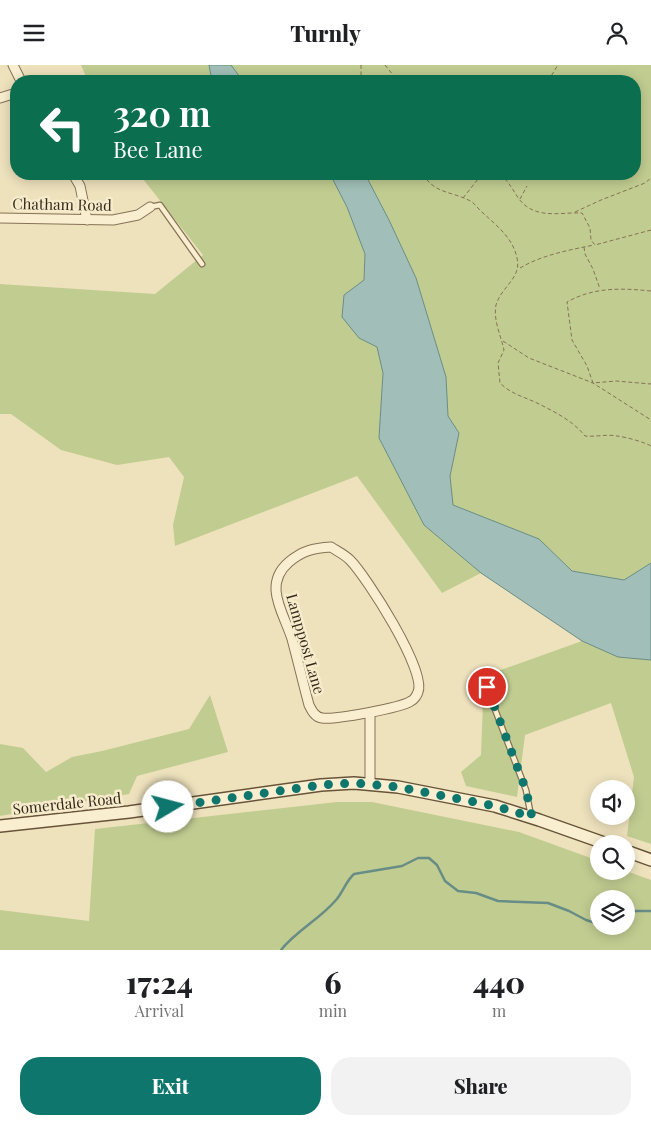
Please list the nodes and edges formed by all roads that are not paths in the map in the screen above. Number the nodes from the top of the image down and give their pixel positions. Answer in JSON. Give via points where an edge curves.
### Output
{"nodes":[{"id":1,"x":76,"y":180,"type":"edge"},
{"id":2,"x":150,"y":207,"type":"joint"},
{"id":3,"x":0,"y":218,"type":"edge"},
{"id":4,"x":87,"y":220,"type":"junction"},
{"id":5,"x":202,"y":264,"type":"dead end"},
{"id":6,"x":481,"y":673,"type":"dead end"},
{"id":7,"x":370,"y":713,"type":"junction"},
{"id":8,"x":370,"y":785,"type":"junction"},
{"id":9,"x":532,"y":817,"type":"junction"},
{"id":10,"x":0,"y":826,"type":"edge"},
{"id":11,"x":590,"y":838,"type":"edge"},
{"id":12,"x":635,"y":854,"type":"edge"},
{"id":13,"x":651,"y":860,"type":"edge"}],
"edges":[{"from":1,"to":4,"type":"street"},
{"from":2,"to":4,"type":"street","name":"Chatham Road","via":[[128,218]]},
{"from":2,"to":5,"type":"lane","via":[[160,205]]},
{"from":3,"to":4,"type":"street","name":"Chatham Road"},
{"from":6,"to":9,"type":"lane","via":[[526,790]]},
{"from":7,"to":7,"type":"street","name":"Lamppost Lane","via":[[321,718],[309,705],[294,645],[275,590],[276,578],[283,567],[300,553],[331,547],[351,561],[376,593],[404,645],[420,683],[419,691],[411,701]]},
{"from":7,"to":8,"type":"street"},
{"from":8,"to":9,"type":"main road","name":"Somerdale Road","via":[[398,787],[495,806]]},
{"from":8,"to":10,"type":"main road","name":"Somerdale Road","via":[[321,785]]},
{"from":9,"to":11,"type":"main road","name":"Somerdale Road"},
{"from":12,"to":13,"type":"main road"}]}
